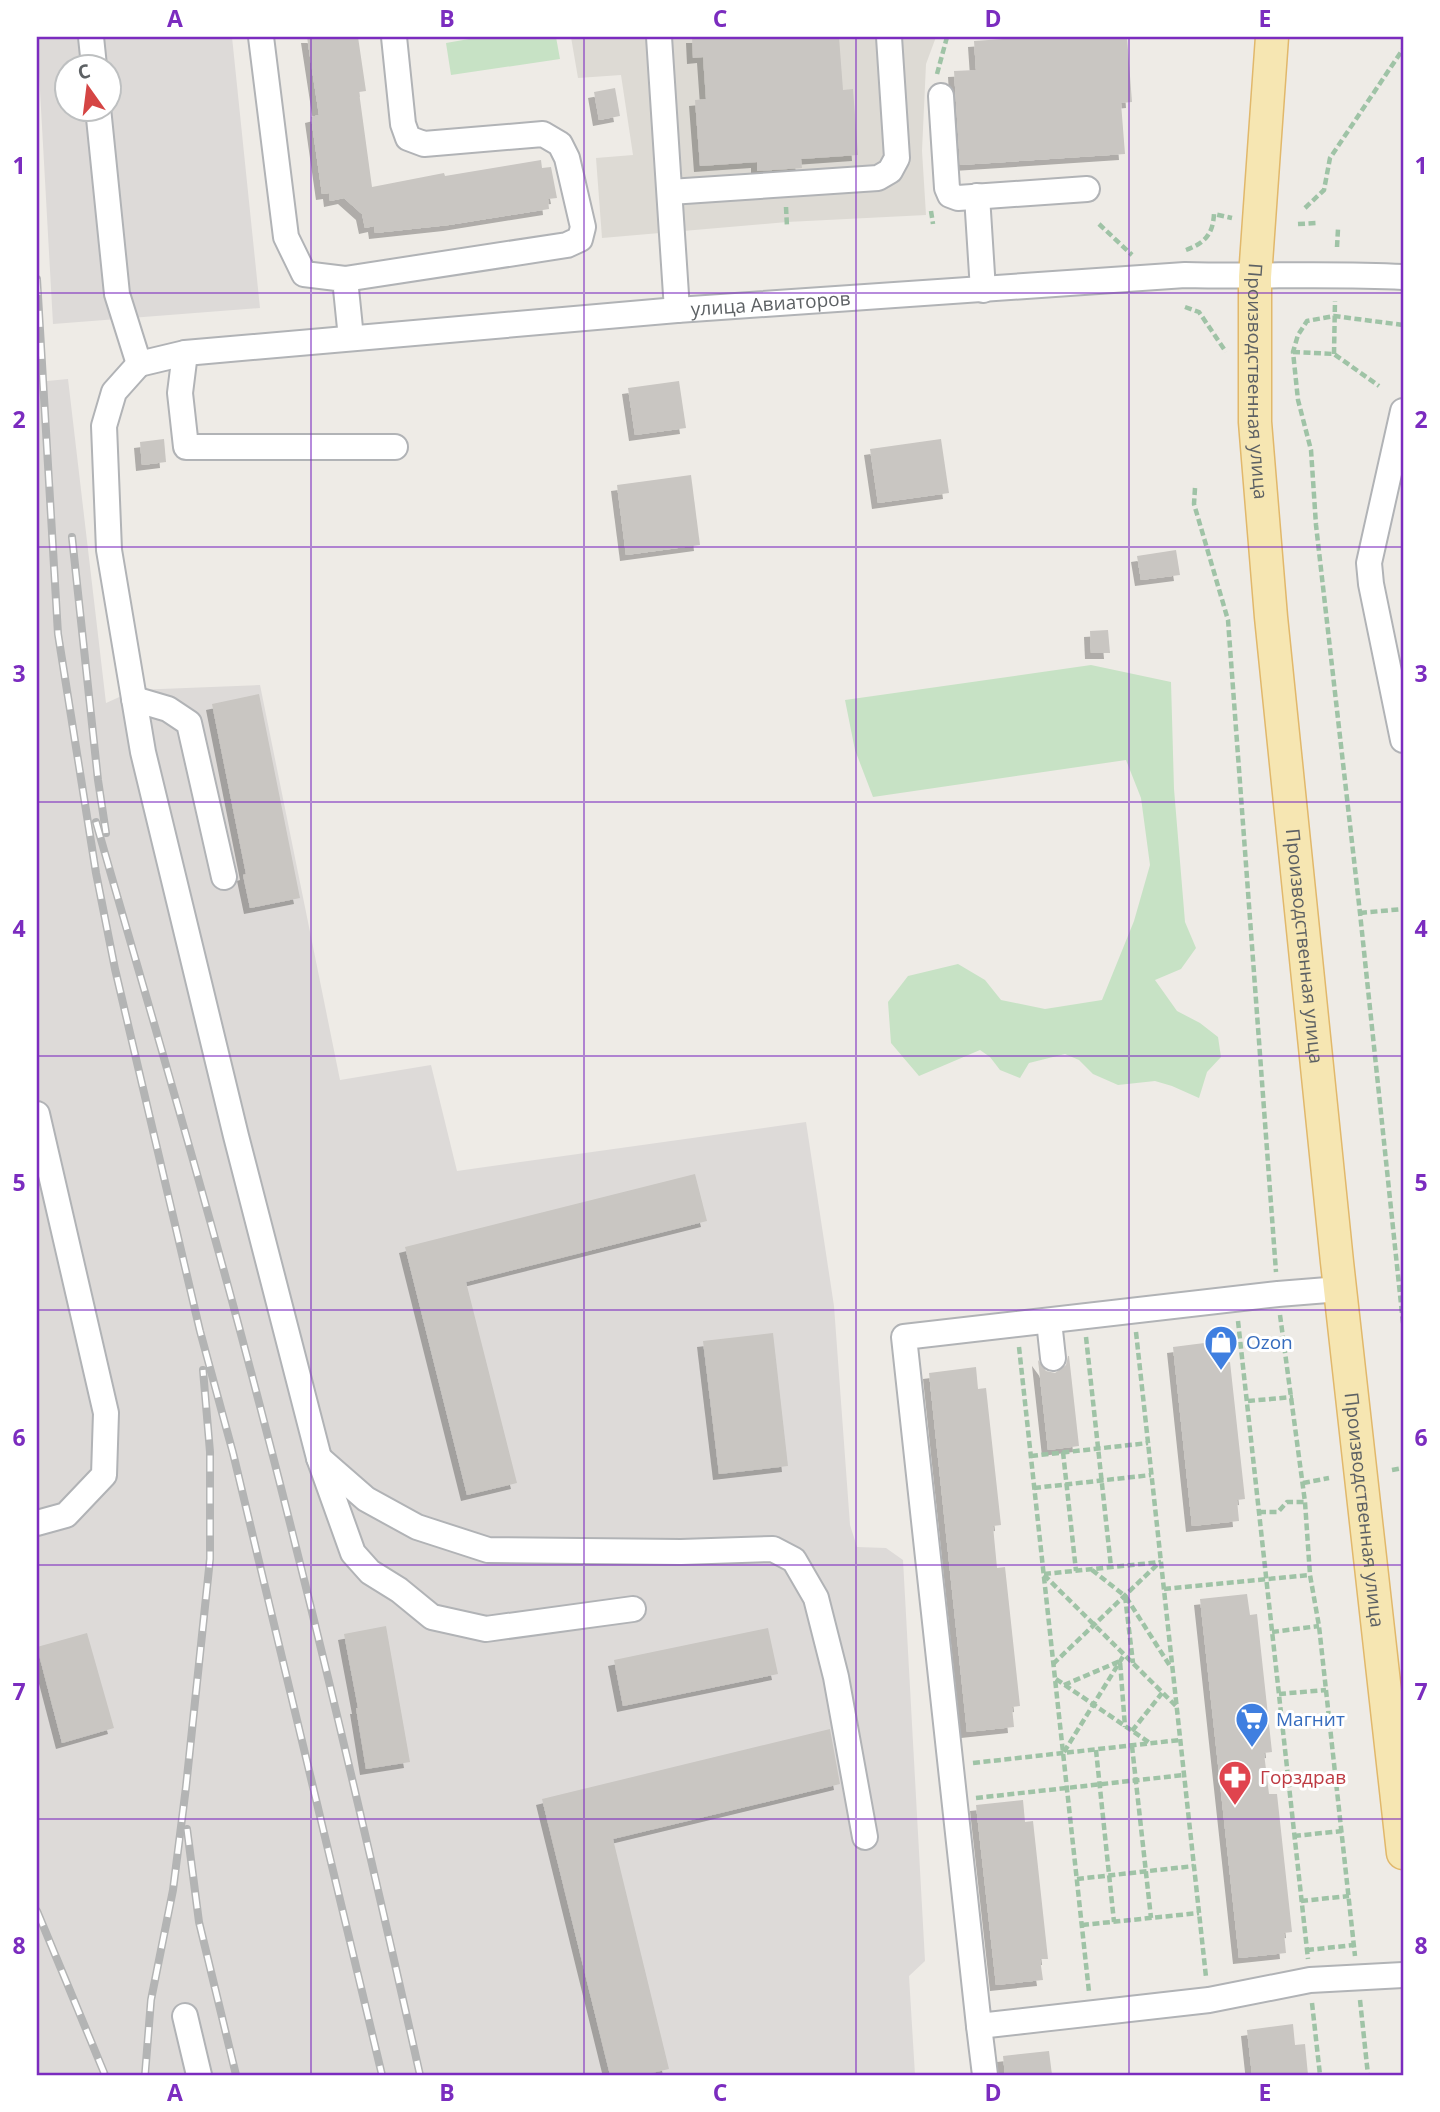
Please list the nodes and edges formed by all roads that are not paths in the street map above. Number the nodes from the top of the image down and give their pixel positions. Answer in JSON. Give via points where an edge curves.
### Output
{"nodes":[{"id":1,"x":261,"y":37,"type":"edge"},
{"id":2,"x":394,"y":37,"type":"edge"},
{"id":3,"x":659,"y":37,"type":"edge"},
{"id":4,"x":889,"y":37,"type":"edge"},
{"id":5,"x":1272,"y":37,"type":"edge"},
{"id":6,"x":941,"y":96,"type":"dead end"},
{"id":7,"x":99,"y":122,"type":"edge"},
{"id":8,"x":1087,"y":189,"type":"dead end"},
{"id":9,"x":670,"y":192,"type":"junction"},
{"id":10,"x":977,"y":196,"type":"junction"},
{"id":11,"x":1255,"y":277,"type":"junction"},
{"id":12,"x":1403,"y":277,"type":"edge"},
{"id":13,"x":345,"y":279,"type":"junction"},
{"id":14,"x":983,"y":290,"type":"junction"},
{"id":15,"x":677,"y":310,"type":"junction"},
{"id":16,"x":351,"y":338,"type":"junction"},
{"id":17,"x":185,"y":353,"type":"junction"},
{"id":18,"x":139,"y":364,"type":"junction"},
{"id":19,"x":1403,"y":411,"type":"edge"},
{"id":20,"x":395,"y":447,"type":"dead end"},
{"id":21,"x":134,"y":699,"type":"junction"},
{"id":22,"x":1403,"y":740,"type":"edge"},
{"id":23,"x":224,"y":877,"type":"dead end"},
{"id":24,"x":37,"y":1114,"type":"edge"},
{"id":25,"x":1340,"y":1290,"type":"junction"},
{"id":26,"x":1049,"y":1321,"type":"junction"},
{"id":27,"x":1053,"y":1358,"type":"dead end"},
{"id":28,"x":319,"y":1458,"type":"junction"},
{"id":29,"x":37,"y":1523,"type":"edge"},
{"id":30,"x":633,"y":1609,"type":"dead end"},
{"id":31,"x":864,"y":1837,"type":"dead end"},
{"id":32,"x":1403,"y":1853,"type":"edge"},
{"id":33,"x":1403,"y":1975,"type":"edge"},
{"id":34,"x":185,"y":2015,"type":"dead end"},
{"id":35,"x":979,"y":2026,"type":"junction"},
{"id":36,"x":199,"y":2075,"type":"edge"},
{"id":37,"x":985,"y":2075,"type":"edge"}],
"edges":[{"from":1,"to":13,"type":"street","via":[[286,237],[304,274]]},
{"from":2,"to":13,"type":"street","via":[[408,138],[424,144],[543,134],[559,144],[566,158],[583,227],[580,239],[567,245]]},
{"from":3,"to":9,"type":"street"},
{"from":4,"to":9,"type":"street","via":[[897,158],[890,172],[878,178]]},
{"from":5,"to":11,"type":"main road","name":"Производственная улица"},
{"from":6,"to":10,"type":"street","via":[[948,192],[958,198]]},
{"from":7,"to":18,"type":"street","via":[[117,294]]},
{"from":8,"to":10,"type":"street"},
{"from":9,"to":15,"type":"street"},
{"from":10,"to":14,"type":"street"},
{"from":11,"to":12,"type":"street","name":"улица Авиаторов"},
{"from":11,"to":14,"type":"street","name":"улица Авиаторов","via":[[1185,275]]},
{"from":11,"to":25,"type":"main road","name":"Производственная улица","via":[[1255,422],[1263,520]]},
{"from":13,"to":16,"type":"street"},
{"from":14,"to":15,"type":"street","name":"улица Авиаторов"},
{"from":15,"to":16,"type":"street","name":"улица Авиаторов"},
{"from":16,"to":17,"type":"street","name":"улица Авиаторов"},
{"from":17,"to":18,"type":"street","name":"улица Авиаторов"},
{"from":17,"to":20,"type":"street","via":[[180,393],[186,447]]},
{"from":18,"to":21,"type":"street","via":[[114,392],[104,426],[109,550]]},
{"from":19,"to":22,"type":"street","via":[[1369,572]]},
{"from":21,"to":23,"type":"street","via":[[168,709],[189,723]]},
{"from":21,"to":28,"type":"street","via":[[236,1136]]},
{"from":24,"to":29,"type":"street","via":[[106,1413],[104,1475],[66,1515]]},
{"from":25,"to":26,"type":"street"},
{"from":25,"to":32,"type":"main road","name":"Производственная улица"},
{"from":26,"to":27,"type":"street"},
{"from":26,"to":35,"type":"street","via":[[904,1337]]},
{"from":28,"to":30,"type":"street","via":[[353,1553],[370,1572],[432,1617],[486,1629]]},
{"from":28,"to":31,"type":"street","via":[[366,1499],[417,1527],[488,1550],[774,1549],[794,1560],[816,1598],[836,1677]]},
{"from":33,"to":35,"type":"street","via":[[1310,1980],[1209,2000]]},
{"from":34,"to":36,"type":"street"},
{"from":35,"to":37,"type":"street"}]}
